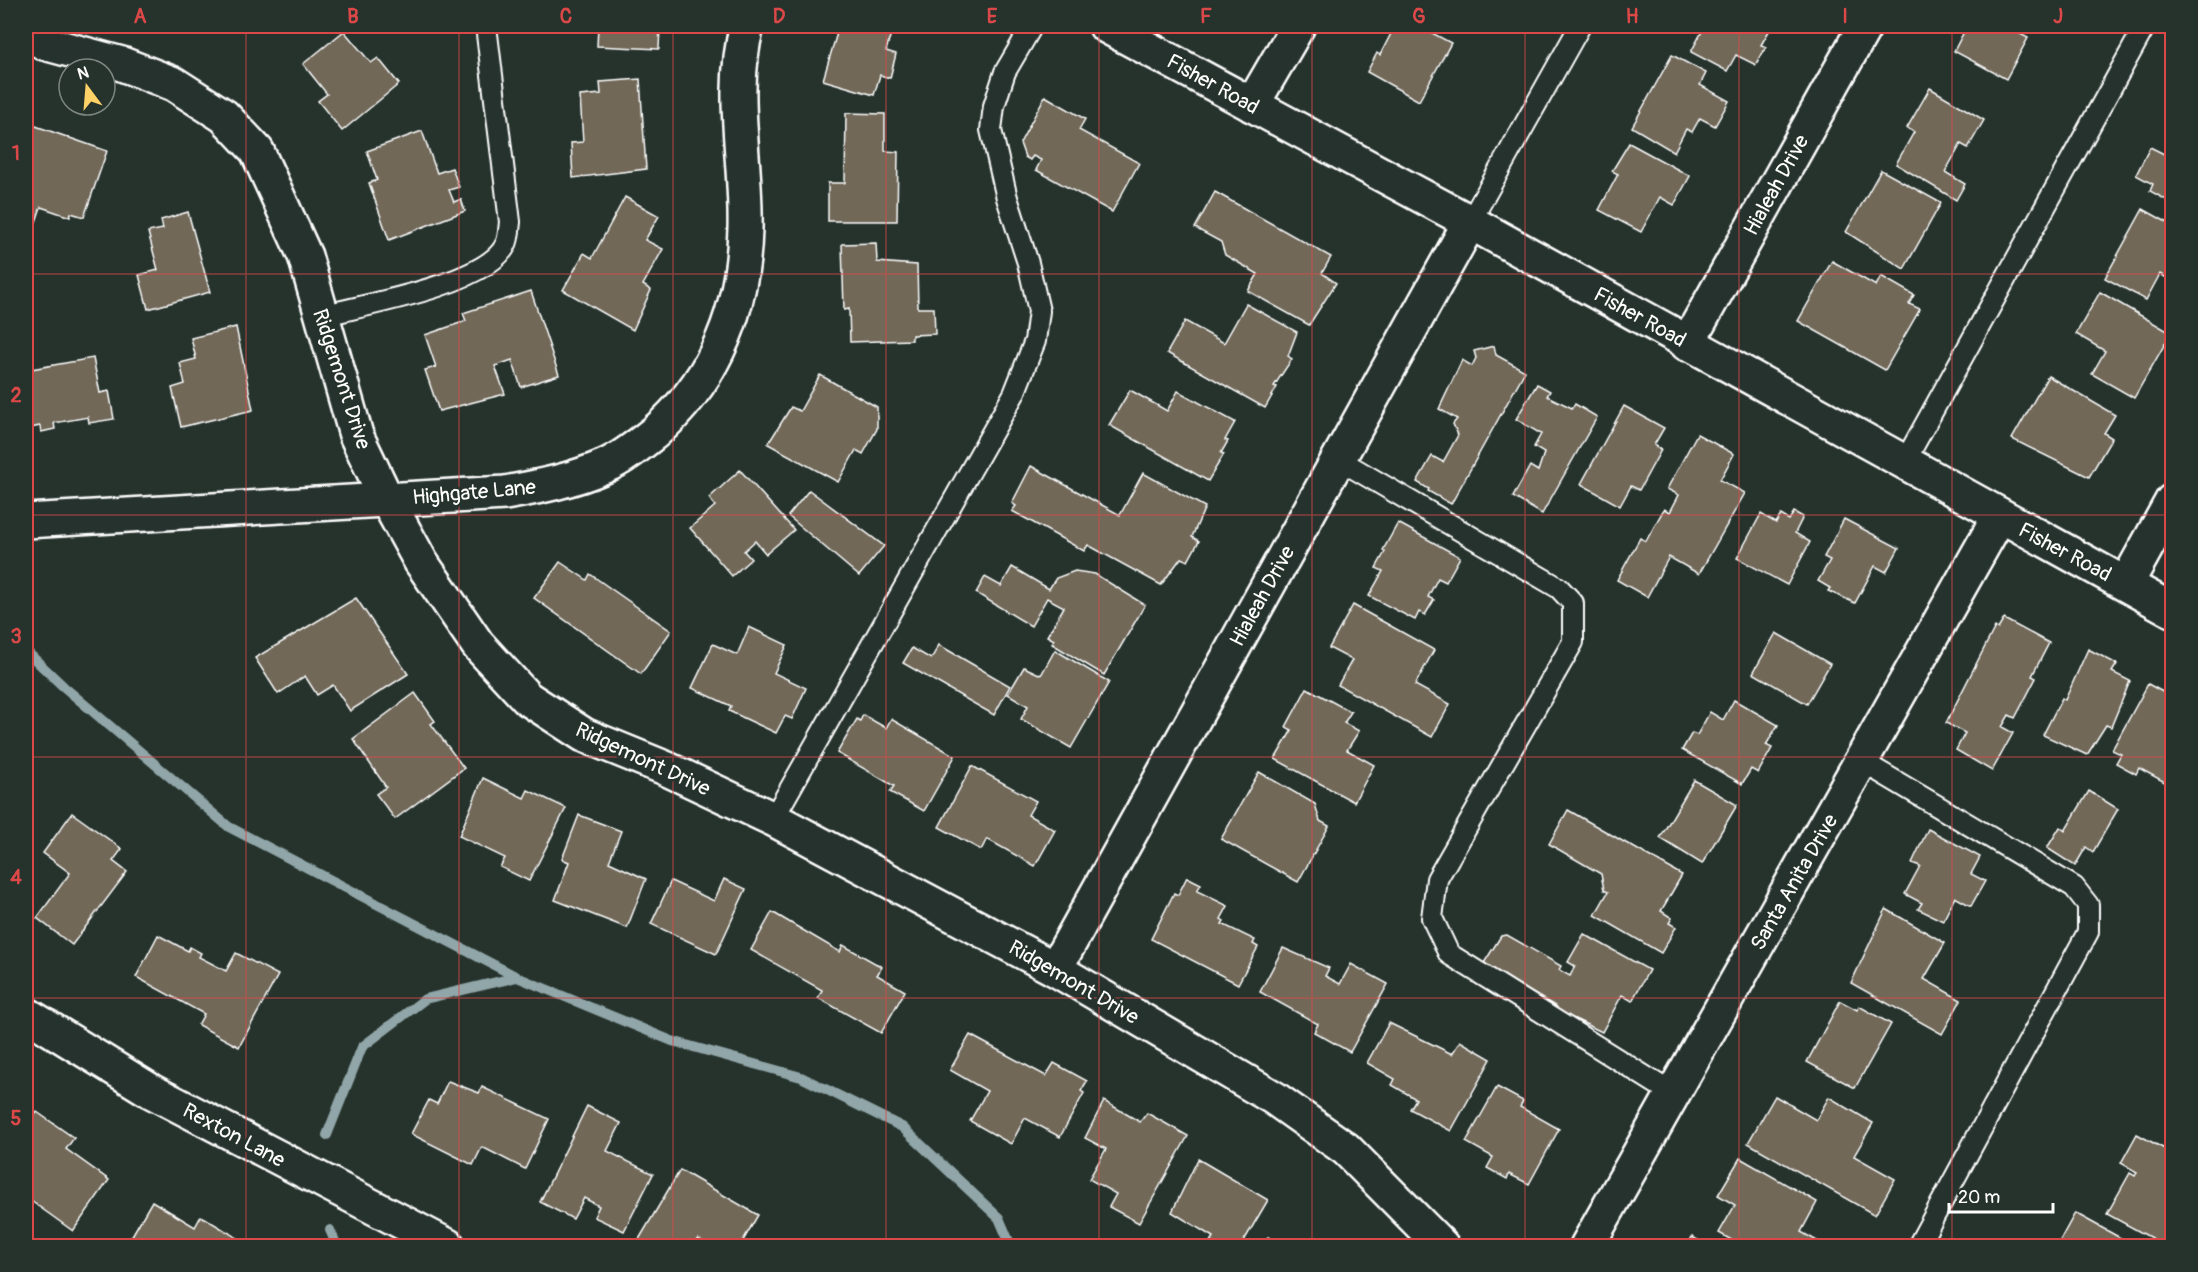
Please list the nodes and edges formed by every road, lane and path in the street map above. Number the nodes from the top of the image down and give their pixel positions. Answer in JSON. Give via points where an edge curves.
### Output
{"nodes":[{"id":1,"x":486,"y":26,"type":"edge"},
{"id":2,"x":747,"y":26,"type":"edge"},
{"id":3,"x":1032,"y":26,"type":"edge"},
{"id":4,"x":1106,"y":26,"type":"edge"},
{"id":5,"x":1298,"y":26,"type":"edge"},
{"id":6,"x":1580,"y":26,"type":"edge"},
{"id":7,"x":1865,"y":26,"type":"edge"},
{"id":8,"x":2145,"y":26,"type":"edge"},
{"id":9,"x":26,"y":33,"type":"edge"},
{"id":10,"x":1252,"y":105,"type":"junction"},
{"id":11,"x":1470,"y":222,"type":"junction"},
{"id":12,"x":320,"y":316,"type":"junction"},
{"id":13,"x":1687,"y":344,"type":"junction"},
{"id":14,"x":1338,"y":459,"type":"junction"},
{"id":15,"x":1904,"y":463,"type":"junction"},
{"id":16,"x":387,"y":500,"type":"junction"},
{"id":17,"x":2172,"y":501,"type":"edge"},
{"id":18,"x":1999,"y":517,"type":"junction"},
{"id":19,"x":26,"y":520,"type":"edge"},
{"id":20,"x":2126,"y":584,"type":"junction"},
{"id":21,"x":2172,"y":610,"type":"edge"},
{"id":22,"x":1863,"y":762,"type":"junction"},
{"id":23,"x":773,"y":819,"type":"junction"},
{"id":24,"x":1055,"y":969,"type":"junction"},
{"id":25,"x":26,"y":1014,"type":"edge"},
{"id":26,"x":1673,"y":1094,"type":"junction"},
{"id":27,"x":448,"y":1246,"type":"edge"},
{"id":28,"x":1442,"y":1246,"type":"edge"},
{"id":29,"x":1587,"y":1246,"type":"edge"},
{"id":30,"x":1918,"y":1246,"type":"edge"}],
"edges":[{"from":1,"to":12,"type":"lane","via":[[510,222],[506,245],[490,264],[437,288]]},
{"from":2,"to":16,"type":"street","name":"Highgate Lane","via":[[738,101],[746,228],[742,268],[723,340],[702,381],[677,412],[642,443],[607,466],[560,483],[505,493]]},
{"from":3,"to":23,"type":"lane","via":[[1005,72],[991,130],[1039,311],[1035,341],[1014,394]]},
{"from":4,"to":10,"type":"street","name":"Fisher Road"},
{"from":5,"to":10,"type":"street"},
{"from":6,"to":11,"type":"lane"},
{"from":7,"to":13,"type":"street","name":"Hialeah Drive"},
{"from":8,"to":15,"type":"lane"},
{"from":9,"to":12,"type":"street","name":"Ridgemont Drive","via":[[44,43],[122,64],[174,84],[224,116],[257,152],[283,203],[305,256]]},
{"from":10,"to":11,"type":"street","name":"Fisher Road"},
{"from":11,"to":13,"type":"street","name":"Fisher Road"},
{"from":11,"to":14,"type":"street","name":"Hialeah Drive"},
{"from":12,"to":16,"type":"street","name":"Ridgemont Drive","via":[[356,435]]},
{"from":13,"to":15,"type":"street","name":"Fisher Road"},
{"from":14,"to":24,"type":"street","name":"Hialeah Drive"},
{"from":14,"to":26,"type":"lane","via":[[1559,588],[1573,603],[1573,642],[1437,879],[1432,918],[1449,954]]},
{"from":15,"to":18,"type":"street","name":"Fisher Road"},
{"from":16,"to":19,"type":"street","name":"Highgate Lane"},
{"from":16,"to":23,"type":"street","name":"Ridgemont Drive","via":[[421,562],[478,645],[527,698],[584,735]]},
{"from":17,"to":20,"type":"street"},
{"from":18,"to":20,"type":"street","name":"Fisher Road"},
{"from":18,"to":22,"type":"street","name":"Santa Anita Drive"},
{"from":20,"to":21,"type":"street","name":"Fisher Road"},
{"from":22,"to":26,"type":"street","name":"Santa Anita Drive"},
{"from":22,"to":30,"type":"lane","via":[[2074,887],[2088,905],[2088,932]]},
{"from":23,"to":24,"type":"street","name":"Ridgemont Drive"},
{"from":24,"to":28,"type":"street","name":"Ridgemont Drive","via":[[1274,1098],[1328,1136],[1346,1149]]},
{"from":25,"to":27,"type":"street","name":"Rexton Lane","via":[[151,1091]]},
{"from":26,"to":29,"type":"street","name":"Santa Anita Drive"}]}
